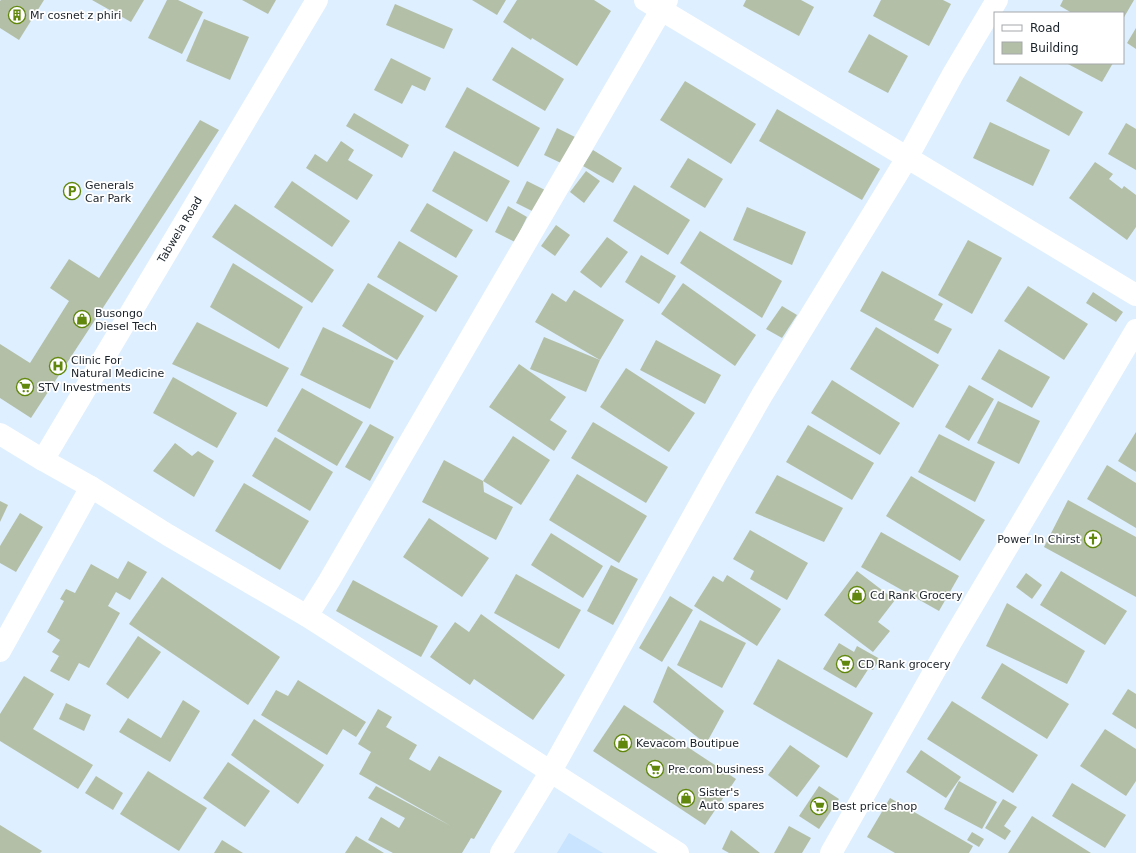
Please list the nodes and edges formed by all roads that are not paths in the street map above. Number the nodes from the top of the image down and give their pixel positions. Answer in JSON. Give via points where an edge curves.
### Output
{"nodes":[{"id":1,"x":317,"y":0,"type":"edge"},
{"id":2,"x":997,"y":0,"type":"edge"},
{"id":3,"x":657,"y":3,"type":"edge"},
{"id":4,"x":907,"y":158,"type":"junction"},
{"id":5,"x":1136,"y":295,"type":"edge"},
{"id":6,"x":1136,"y":330,"type":"edge"},
{"id":7,"x":0,"y":434,"type":"edge"},
{"id":8,"x":43,"y":460,"type":"junction"},
{"id":9,"x":91,"y":487,"type":"junction"},
{"id":10,"x":307,"y":616,"type":"junction"},
{"id":11,"x":0,"y":651,"type":"edge"},
{"id":12,"x":551,"y":771,"type":"junction"},
{"id":13,"x":500,"y":853,"type":"edge"},
{"id":14,"x":678,"y":853,"type":"edge"},
{"id":15,"x":831,"y":853,"type":"edge"}],
"edges":[{"from":1,"to":8,"type":"street","name":"Tabwela Road"},
{"from":2,"to":4,"type":"street"},
{"from":3,"to":4,"type":"street"},
{"from":3,"to":10,"type":"street"},
{"from":4,"to":5,"type":"street"},
{"from":4,"to":12,"type":"street","via":[[762,395]]},
{"from":6,"to":15,"type":"street","via":[[951,642]]},
{"from":7,"to":8,"type":"street"},
{"from":8,"to":9,"type":"street"},
{"from":9,"to":10,"type":"street"},
{"from":9,"to":11,"type":"street"},
{"from":10,"to":12,"type":"street"},
{"from":12,"to":13,"type":"street"},
{"from":12,"to":14,"type":"street"}]}
